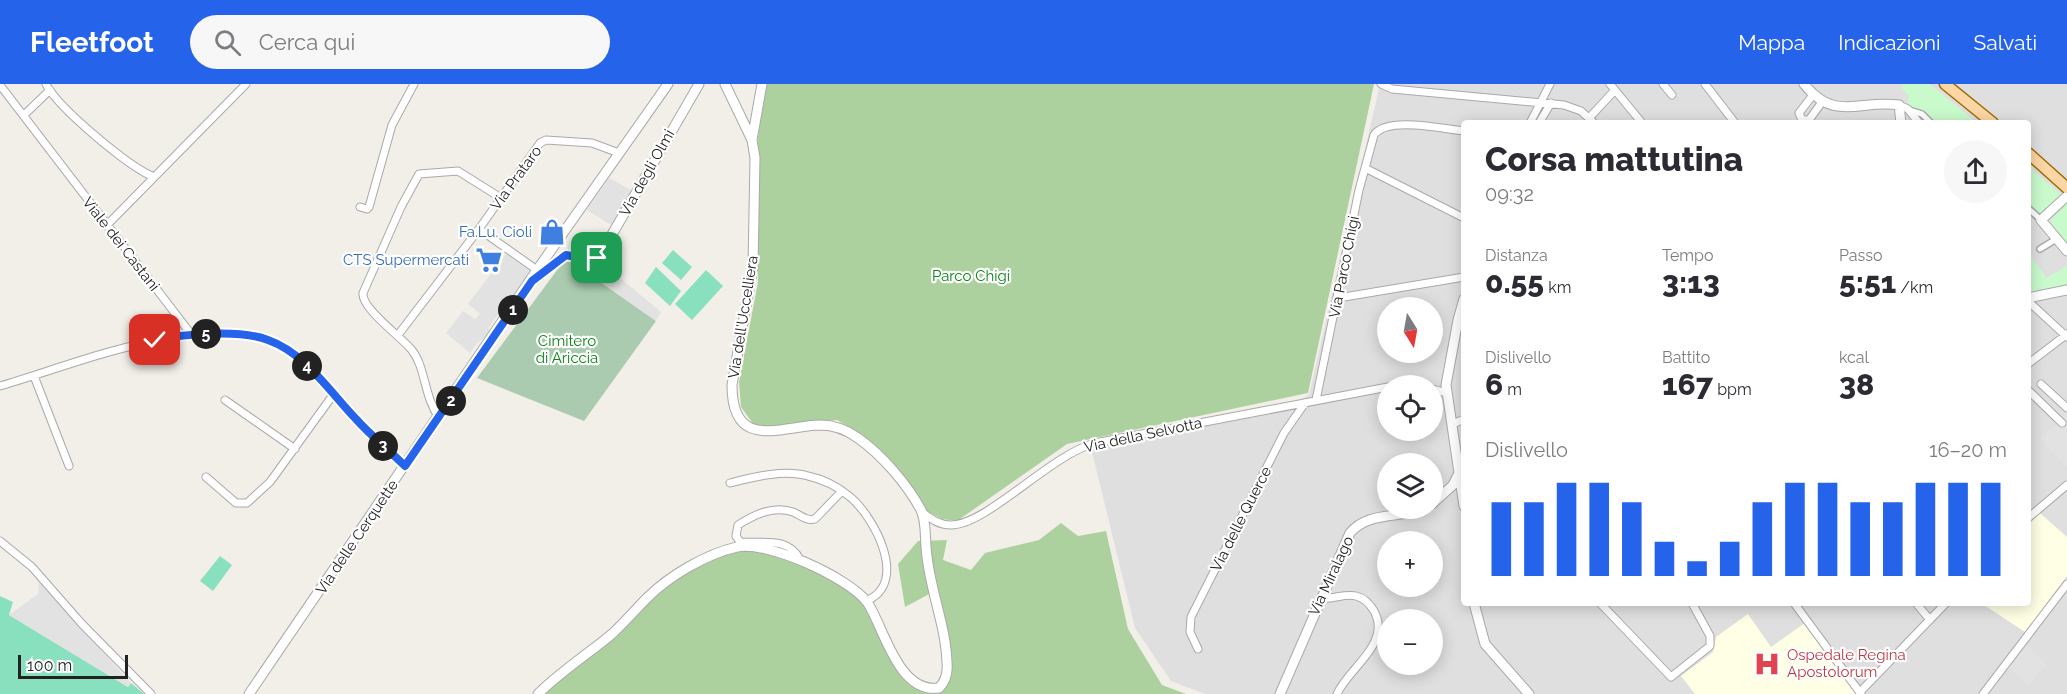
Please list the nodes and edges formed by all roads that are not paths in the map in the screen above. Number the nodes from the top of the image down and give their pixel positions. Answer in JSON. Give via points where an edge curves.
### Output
{"nodes":[{"id":1,"x":246,"y":84,"type":"edge"},
{"id":2,"x":414,"y":84,"type":"edge"},
{"id":3,"x":668,"y":84,"type":"edge"},
{"id":4,"x":699,"y":84,"type":"edge"},
{"id":5,"x":725,"y":84,"type":"edge"},
{"id":6,"x":762,"y":84,"type":"edge"},
{"id":7,"x":1381,"y":84,"type":"edge"},
{"id":8,"x":1550,"y":84,"type":"edge"},
{"id":9,"x":1664,"y":84,"type":"edge"},
{"id":10,"x":1705,"y":84,"type":"edge"},
{"id":11,"x":1804,"y":84,"type":"edge"},
{"id":12,"x":1945,"y":84,"type":"edge"},
{"id":13,"x":0,"y":85,"type":"edge"},
{"id":14,"x":48,"y":87,"type":"edge"},
{"id":15,"x":1612,"y":87,"type":"edge"},
{"id":16,"x":1672,"y":95,"type":"dead end"},
{"id":17,"x":1813,"y":95,"type":"junction"},
{"id":18,"x":1822,"y":102,"type":"junction"},
{"id":19,"x":1551,"y":103,"type":"junction"},
{"id":20,"x":1540,"y":104,"type":"junction"},
{"id":21,"x":1903,"y":107,"type":"junction"},
{"id":22,"x":24,"y":115,"type":"junction"},
{"id":23,"x":1532,"y":120,"type":"edge"},
{"id":24,"x":1541,"y":120,"type":"edge"},
{"id":25,"x":1592,"y":120,"type":"edge"},
{"id":26,"x":1640,"y":120,"type":"edge"},
{"id":27,"x":1733,"y":120,"type":"edge"},
{"id":28,"x":1901,"y":120,"type":"edge"},
{"id":29,"x":1916,"y":120,"type":"edge"},
{"id":30,"x":1928,"y":120,"type":"edge"},
{"id":31,"x":1989,"y":120,"type":"edge"},
{"id":32,"x":1461,"y":131,"type":"edge"},
{"id":33,"x":752,"y":140,"type":"junction"},
{"id":34,"x":619,"y":153,"type":"junction"},
{"id":35,"x":2031,"y":156,"type":"edge"},
{"id":36,"x":1365,"y":168,"type":"junction"},
{"id":37,"x":154,"y":177,"type":"junction"},
{"id":38,"x":2067,"y":188,"type":"edge"},
{"id":39,"x":2067,"y":196,"type":"edge"},
{"id":40,"x":501,"y":198,"type":"junction"},
{"id":41,"x":360,"y":207,"type":"dead end"},
{"id":42,"x":2031,"y":212,"type":"edge"},
{"id":43,"x":1461,"y":216,"type":"edge"},
{"id":44,"x":2041,"y":220,"type":"junction"},
{"id":45,"x":106,"y":226,"type":"junction"},
{"id":46,"x":479,"y":229,"type":"junction"},
{"id":47,"x":2058,"y":238,"type":"junction"},
{"id":48,"x":2040,"y":249,"type":"dead end"},
{"id":49,"x":2067,"y":251,"type":"edge"},
{"id":50,"x":537,"y":270,"type":"junction"},
{"id":51,"x":1461,"y":278,"type":"edge"},
{"id":52,"x":532,"y":281,"type":"junction"},
{"id":53,"x":2067,"y":291,"type":"edge"},
{"id":54,"x":1338,"y":298,"type":"junction"},
{"id":55,"x":2031,"y":298,"type":"edge"},
{"id":56,"x":2031,"y":302,"type":"edge"},
{"id":57,"x":1461,"y":311,"type":"edge"},
{"id":58,"x":190,"y":334,"type":"junction"},
{"id":59,"x":398,"y":335,"type":"junction"},
{"id":60,"x":2066,"y":335,"type":"edge"},
{"id":61,"x":2031,"y":362,"type":"edge"},
{"id":62,"x":34,"y":376,"type":"junction"},
{"id":63,"x":2041,"y":384,"type":"dead end"},
{"id":64,"x":0,"y":386,"type":"edge"},
{"id":65,"x":1377,"y":389,"type":"edge"},
{"id":66,"x":1443,"y":392,"type":"edge"},
{"id":67,"x":1447,"y":393,"type":"junction"},
{"id":68,"x":2031,"y":393,"type":"edge"},
{"id":69,"x":333,"y":395,"type":"junction"},
{"id":70,"x":225,"y":400,"type":"dead end"},
{"id":71,"x":1316,"y":400,"type":"junction"},
{"id":72,"x":2067,"y":409,"type":"edge"},
{"id":73,"x":439,"y":418,"type":"junction"},
{"id":74,"x":1461,"y":420,"type":"edge"},
{"id":75,"x":1453,"y":424,"type":"junction"},
{"id":76,"x":295,"y":449,"type":"junction"},
{"id":77,"x":69,"y":466,"type":"dead end"},
{"id":78,"x":405,"y":466,"type":"junction"},
{"id":79,"x":1460,"y":471,"type":"junction"},
{"id":80,"x":206,"y":477,"type":"dead end"},
{"id":81,"x":1461,"y":480,"type":"edge"},
{"id":82,"x":730,"y":483,"type":"dead end"},
{"id":83,"x":2067,"y":485,"type":"edge"},
{"id":84,"x":842,"y":491,"type":"junction"},
{"id":85,"x":1443,"y":494,"type":"edge"},
{"id":86,"x":2031,"y":509,"type":"edge"},
{"id":87,"x":922,"y":512,"type":"junction"},
{"id":88,"x":1377,"y":518,"type":"edge"},
{"id":89,"x":0,"y":541,"type":"edge"},
{"id":90,"x":800,"y":560,"type":"junction"},
{"id":91,"x":2067,"y":585,"type":"edge"},
{"id":92,"x":1320,"y":598,"type":"junction"},
{"id":93,"x":866,"y":601,"type":"junction"},
{"id":94,"x":1475,"y":606,"type":"edge"},
{"id":95,"x":1603,"y":606,"type":"edge"},
{"id":96,"x":1694,"y":606,"type":"edge"},
{"id":97,"x":1796,"y":606,"type":"edge"},
{"id":98,"x":1918,"y":606,"type":"edge"},
{"id":99,"x":1943,"y":606,"type":"edge"},
{"id":100,"x":1930,"y":620,"type":"junction"},
{"id":101,"x":1198,"y":649,"type":"dead end"},
{"id":102,"x":1861,"y":693,"type":"edge"},
{"id":103,"x":151,"y":694,"type":"edge"},
{"id":104,"x":249,"y":694,"type":"edge"},
{"id":105,"x":538,"y":694,"type":"edge"},
{"id":106,"x":1280,"y":694,"type":"edge"},
{"id":107,"x":1336,"y":694,"type":"edge"},
{"id":108,"x":1529,"y":694,"type":"edge"},
{"id":109,"x":1983,"y":694,"type":"edge"}],
"edges":[{"from":1,"to":37,"type":"street"},
{"from":2,"to":41,"type":"street","via":[[392,124],[369,207]]},
{"from":3,"to":34,"type":"street","name":"Via delle Cerquette"},
{"from":4,"to":52,"type":"street","name":"Via degli Olmi","via":[[599,257],[591,260],[566,255]]},
{"from":5,"to":33,"type":"street"},
{"from":6,"to":33,"type":"street","name":"Via dell'Uccelliera"},
{"from":7,"to":20,"type":"street","via":[[1392,89]]},
{"from":8,"to":20,"type":"street"},
{"from":9,"to":16,"type":"street"},
{"from":10,"to":27,"type":"street"},
{"from":11,"to":17,"type":"street"},
{"from":12,"to":31,"type":"main road"},
{"from":13,"to":22,"type":"street","name":"Viale dei Castani"},
{"from":14,"to":22,"type":"street"},
{"from":14,"to":37,"type":"street","via":[[125,160]]},
{"from":15,"to":25,"type":"street"},
{"from":15,"to":26,"type":"street"},
{"from":17,"to":18,"type":"street"},
{"from":17,"to":18,"type":"street","via":[[1799,113],[1802,120],[1809,120]]},
{"from":18,"to":21,"type":"street","via":[[1854,109]]},
{"from":19,"to":20,"type":"street"},
{"from":19,"to":24,"type":"street"},
{"from":19,"to":25,"type":"street","via":[[1573,107]]},
{"from":20,"to":23,"type":"street"},
{"from":21,"to":28,"type":"street"},
{"from":21,"to":29,"type":"street"},
{"from":21,"to":30,"type":"street"},
{"from":22,"to":45,"type":"street","name":"Viale dei Castani"},
{"from":32,"to":36,"type":"street","name":"Via Parco Chigi","via":[[1397,125],[1380,128],[1374,135]]},
{"from":33,"to":87,"type":"street","name":"Via dell'Uccelliera","via":[[753,267],[732,385],[735,409],[746,423],[761,431],[824,425],[854,435],[891,470]]},
{"from":34,"to":40,"type":"street","name":"Via Prataro","via":[[592,143],[546,140]]},
{"from":34,"to":50,"type":"street","name":"Via delle Cerquette"},
{"from":35,"to":38,"type":"main road"},
{"from":36,"to":43,"type":"street"},
{"from":36,"to":54,"type":"street","name":"Via Parco Chigi"},
{"from":37,"to":45,"type":"street"},
{"from":39,"to":44,"type":"street"},
{"from":40,"to":46,"type":"street","name":"Via Prataro"},
{"from":40,"to":59,"type":"street","via":[[458,171],[419,174],[363,297],[366,306]]},
{"from":42,"to":44,"type":"street"},
{"from":44,"to":47,"type":"street"},
{"from":45,"to":58,"type":"street","name":"Viale dei Castani"},
{"from":46,"to":50,"type":"street"},
{"from":46,"to":59,"type":"street","name":"Via Prataro"},
{"from":47,"to":48,"type":"street"},
{"from":47,"to":49,"type":"street"},
{"from":50,"to":52,"type":"street","name":"Via delle Cerquette"},
{"from":51,"to":54,"type":"street"},
{"from":52,"to":73,"type":"street","name":"Via delle Cerquette"},
{"from":53,"to":55,"type":"street"},
{"from":54,"to":71,"type":"street","name":"Via Parco Chigi"},
{"from":56,"to":60,"type":"street"},
{"from":57,"to":67,"type":"street"},
{"from":58,"to":62,"type":"street","via":[[155,340]]},
{"from":58,"to":69,"type":"street","via":[[267,339],[298,358]]},
{"from":59,"to":73,"type":"street","via":[[417,358],[426,394]]},
{"from":60,"to":61,"type":"street"},
{"from":62,"to":64,"type":"street"},
{"from":62,"to":77,"type":"street"},
{"from":63,"to":72,"type":"street"},
{"from":65,"to":71,"type":"street","name":"Via della Selvotta"},
{"from":66,"to":67,"type":"street"},
{"from":67,"to":75,"type":"street"},
{"from":68,"to":72,"type":"street","via":[[2060,421]]},
{"from":69,"to":76,"type":"street"},
{"from":69,"to":78,"type":"street"},
{"from":70,"to":76,"type":"street"},
{"from":71,"to":87,"type":"street","name":"Via della Selvotta","via":[[1086,445],[1055,461],[962,524],[938,523]]},
{"from":71,"to":101,"type":"street","name":"Via delle Querce","via":[[1304,404],[1284,433],[1191,617],[1190,632]]},
{"from":73,"to":78,"type":"street","name":"Via delle Cerquette"},
{"from":74,"to":75,"type":"street"},
{"from":75,"to":79,"type":"street"},
{"from":76,"to":80,"type":"street","via":[[267,485],[245,504],[236,503]]},
{"from":78,"to":104,"type":"street","name":"Via delle Cerquette"},
{"from":79,"to":81,"type":"street"},
{"from":79,"to":85,"type":"street"},
{"from":82,"to":84,"type":"street","via":[[799,474]]},
{"from":83,"to":86,"type":"street"},
{"from":84,"to":90,"type":"street","via":[[815,519],[770,510],[738,525],[736,536],[740,542],[787,545]]},
{"from":84,"to":93,"type":"street","via":[[873,523],[884,550],[884,584],[876,596]]},
{"from":87,"to":93,"type":"street","via":[[927,569],[947,654],[947,674],[939,688],[921,689],[903,676]]},
{"from":88,"to":92,"type":"street","name":"Via Miralago","via":[[1356,526],[1343,543]]},
{"from":89,"to":103,"type":"street","via":[[32,567]]},
{"from":90,"to":93,"type":"street"},
{"from":90,"to":105,"type":"street","via":[[755,545],[736,547],[706,559],[654,591],[620,627]]},
{"from":91,"to":109,"type":"street"},
{"from":92,"to":106,"type":"street","name":"Via Miralago"},
{"from":92,"to":107,"type":"street","via":[[1362,598],[1373,609],[1379,628],[1374,644]]},
{"from":94,"to":108,"type":"street","via":[[1485,644]]},
{"from":95,"to":96,"type":"street","via":[[1671,677],[1710,646],[1710,636]]},
{"from":97,"to":102,"type":"street"},
{"from":98,"to":100,"type":"street"},
{"from":99,"to":100,"type":"street"},
{"from":100,"to":102,"type":"street"}]}
